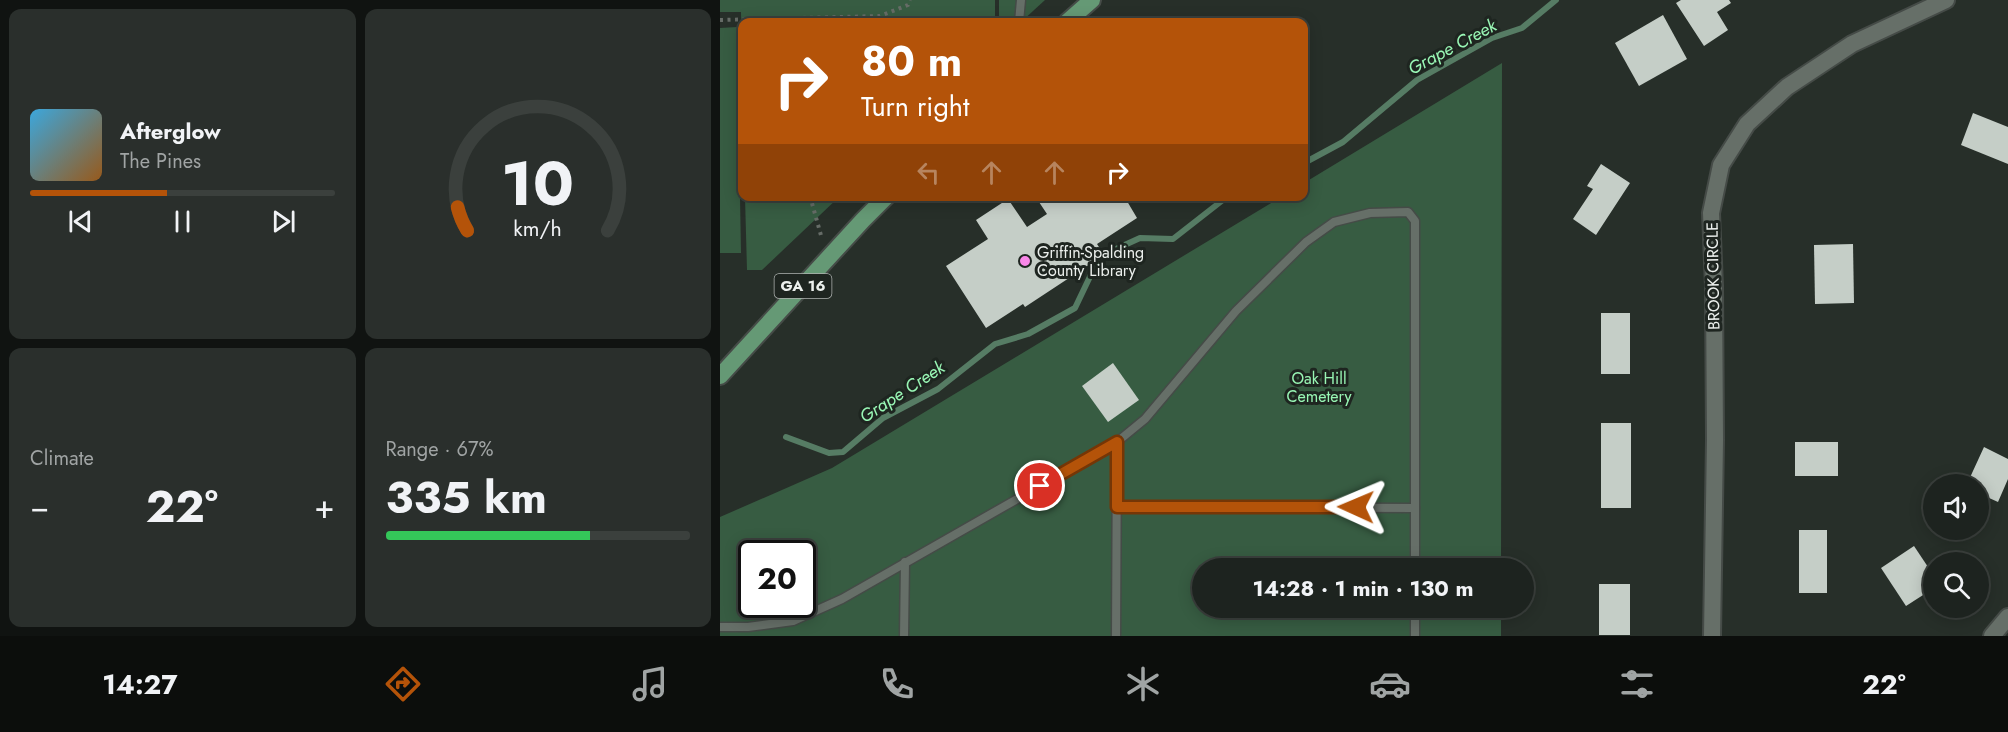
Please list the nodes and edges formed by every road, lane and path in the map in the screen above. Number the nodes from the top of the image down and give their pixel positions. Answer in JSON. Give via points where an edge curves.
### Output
{"nodes":[{"id":1,"x":910,"y":0,"type":"edge"},
{"id":2,"x":1021,"y":0,"type":"edge"},
{"id":3,"x":1092,"y":0,"type":"edge"},
{"id":4,"x":1946,"y":0,"type":"edge"},
{"id":5,"x":800,"y":18,"type":"edge"},
{"id":6,"x":1019,"y":18,"type":"edge"},
{"id":7,"x":1072,"y":18,"type":"edge"},
{"id":8,"x":720,"y":20,"type":"edge"},
{"id":9,"x":738,"y":20,"type":"edge"},
{"id":10,"x":811,"y":201,"type":"edge"},
{"id":11,"x":882,"y":201,"type":"edge"},
{"id":12,"x":828,"y":258,"type":"junction"},
{"id":13,"x":720,"y":375,"type":"edge"},
{"id":14,"x":1117,"y":442,"type":"junction"},
{"id":15,"x":1117,"y":507,"type":"junction"},
{"id":16,"x":1415,"y":508,"type":"junction"},
{"id":17,"x":1415,"y":558,"type":"edge"},
{"id":18,"x":905,"y":561,"type":"junction"},
{"id":19,"x":2008,"y":616,"type":"edge"},
{"id":20,"x":1415,"y":618,"type":"edge"},
{"id":21,"x":720,"y":627,"type":"edge"},
{"id":22,"x":904,"y":636,"type":"edge"},
{"id":23,"x":1116,"y":636,"type":"edge"},
{"id":24,"x":1415,"y":636,"type":"edge"},
{"id":25,"x":1712,"y":636,"type":"edge"},
{"id":26,"x":1992,"y":636,"type":"edge"}],
"edges":[{"from":1,"to":5,"type":"path","via":[[908,5],[880,16]]},
{"from":2,"to":6,"type":"lane"},
{"from":3,"to":7,"type":"main road"},
{"from":4,"to":25,"type":"street","name":"BROOK CIRCLE","via":[[1852,44],[1787,87],[1747,124],[1721,165],[1711,213],[1715,441]]},
{"from":8,"to":9,"type":"path"},
{"from":10,"to":12,"type":"path"},
{"from":11,"to":12,"type":"main road","number":"GA 16"},
{"from":12,"to":13,"type":"main road","number":"GA 16"},
{"from":14,"to":15,"type":"lane"},
{"from":14,"to":16,"type":"lane","via":[[1145,419],[1236,311],[1306,242],[1334,222],[1370,213],[1407,212],[1415,221]]},
{"from":14,"to":18,"type":"lane"},
{"from":15,"to":16,"type":"lane"},
{"from":15,"to":23,"type":"lane"},
{"from":16,"to":17,"type":"lane"},
{"from":18,"to":21,"type":"lane","via":[[842,599],[793,621]]},
{"from":18,"to":22,"type":"lane"},
{"from":19,"to":26,"type":"street"},
{"from":20,"to":24,"type":"lane"}]}
